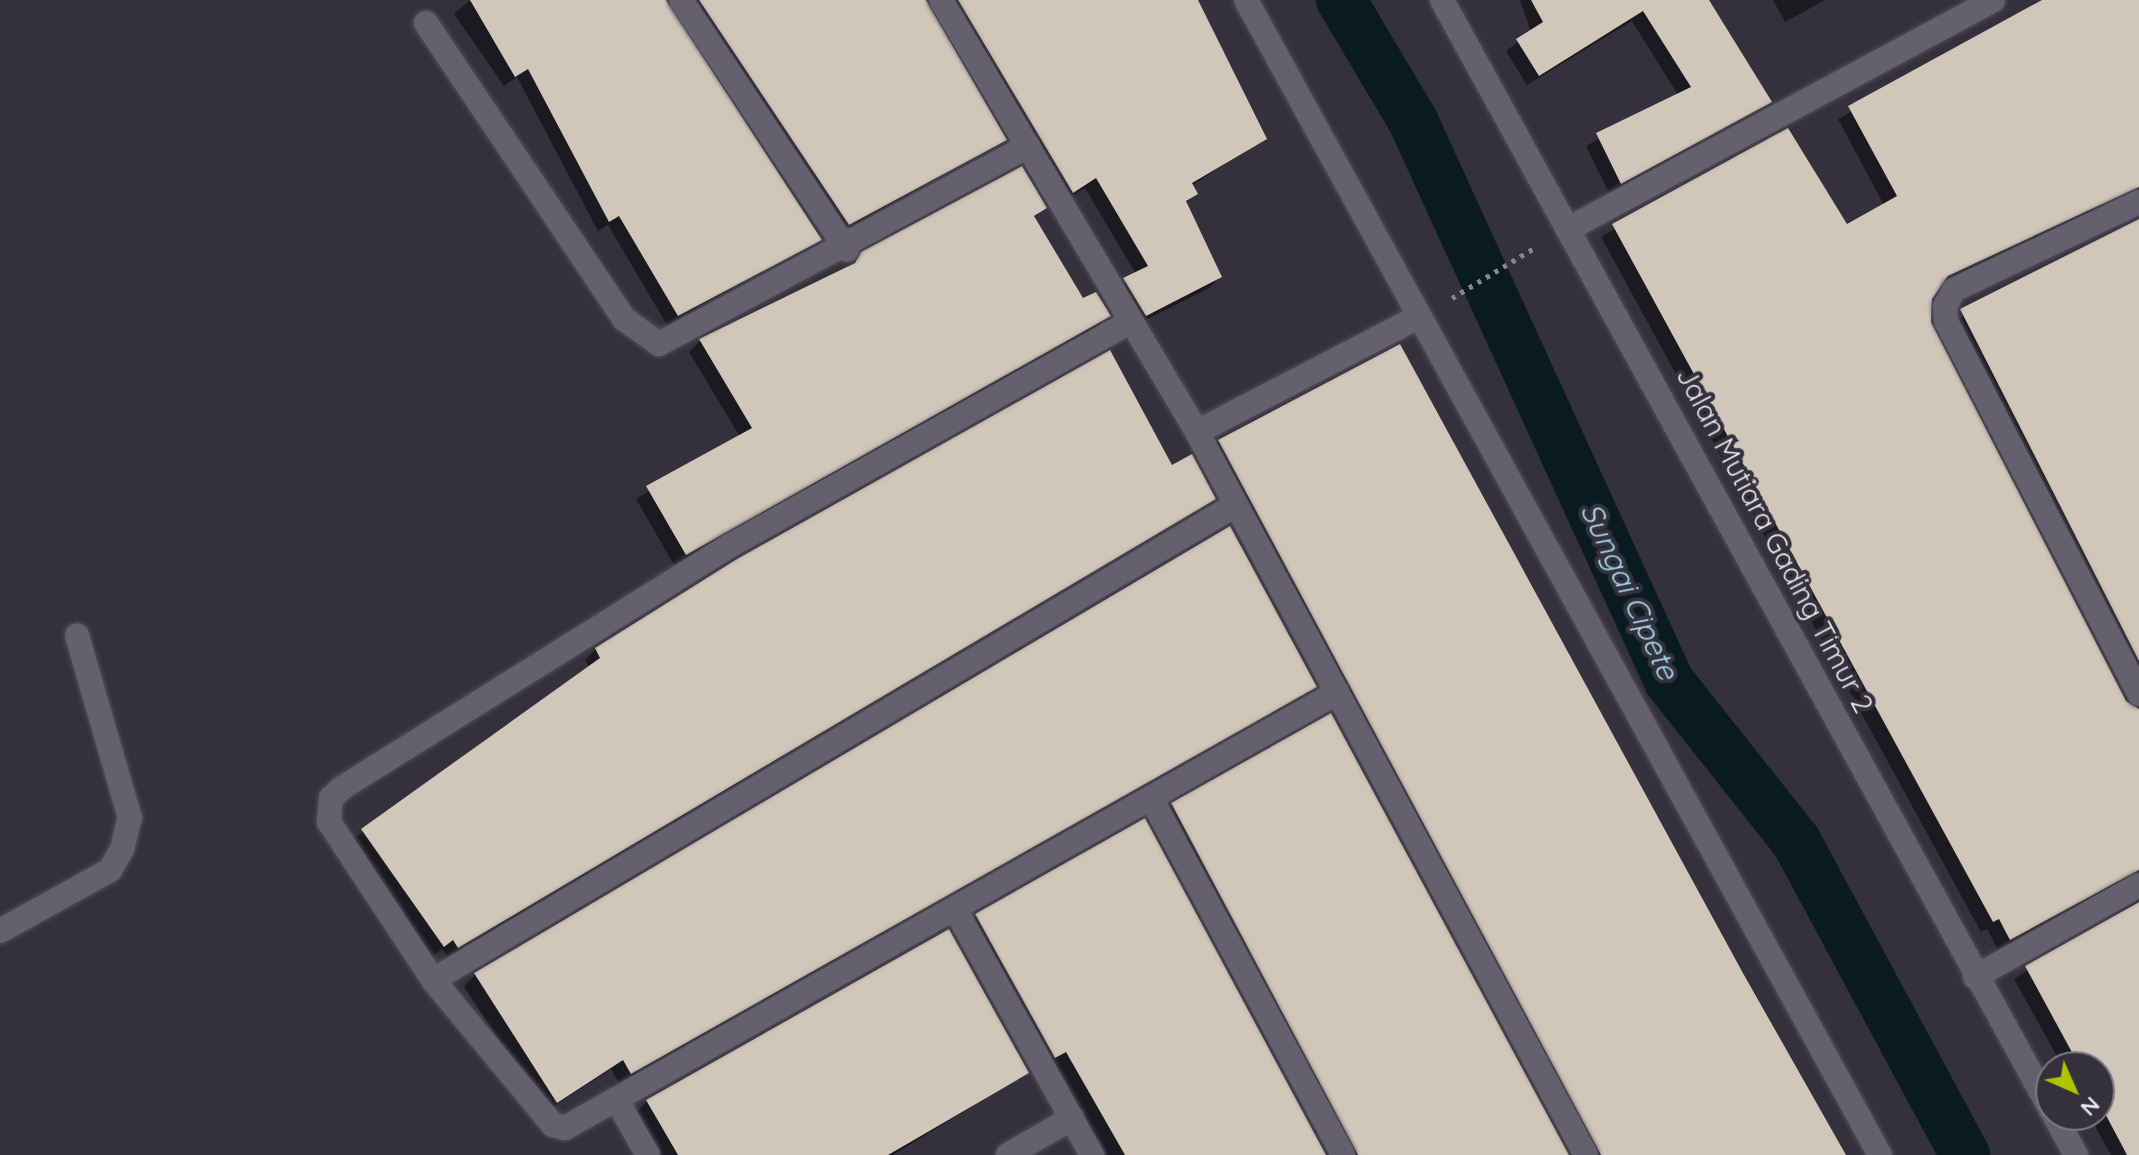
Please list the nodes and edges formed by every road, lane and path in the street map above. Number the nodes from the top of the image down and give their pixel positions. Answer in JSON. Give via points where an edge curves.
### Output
{"nodes":[{"id":1,"x":681,"y":0,"type":"edge"},
{"id":2,"x":941,"y":0,"type":"edge"},
{"id":3,"x":1246,"y":0,"type":"edge"},
{"id":4,"x":1442,"y":0,"type":"edge"},
{"id":5,"x":1993,"y":0,"type":"edge"},
{"id":6,"x":426,"y":23,"type":"dead end"},
{"id":7,"x":1028,"y":146,"type":"junction"},
{"id":8,"x":2136,"y":211,"type":"edge"},
{"id":9,"x":1572,"y":227,"type":"junction"},
{"id":10,"x":1548,"y":240,"type":"dead end"},
{"id":11,"x":847,"y":250,"type":"junction"},
{"id":12,"x":1445,"y":302,"type":"dead end"},
{"id":13,"x":1418,"y":317,"type":"junction"},
{"id":14,"x":1130,"y":322,"type":"junction"},
{"id":15,"x":1197,"y":432,"type":"junction"},
{"id":16,"x":1234,"y":506,"type":"junction"},
{"id":17,"x":77,"y":636,"type":"dead end"},
{"id":18,"x":1338,"y":692,"type":"junction"},
{"id":19,"x":2139,"y":694,"type":"edge"},
{"id":20,"x":1151,"y":798,"type":"junction"},
{"id":21,"x":2139,"y":885,"type":"edge"},
{"id":22,"x":955,"y":909,"type":"junction"},
{"id":23,"x":0,"y":931,"type":"edge"},
{"id":24,"x":1975,"y":977,"type":"junction"},
{"id":25,"x":433,"y":980,"type":"junction"},
{"id":26,"x":2035,"y":1083,"type":"edge"},
{"id":27,"x":616,"y":1099,"type":"junction"},
{"id":28,"x":1072,"y":1118,"type":"junction"},
{"id":29,"x":2062,"y":1131,"type":"edge"},
{"id":30,"x":648,"y":1155,"type":"edge"},
{"id":31,"x":1008,"y":1155,"type":"edge"},
{"id":32,"x":1092,"y":1155,"type":"edge"},
{"id":33,"x":1343,"y":1155,"type":"edge"},
{"id":34,"x":1586,"y":1155,"type":"edge"},
{"id":35,"x":1880,"y":1155,"type":"edge"},
{"id":36,"x":2076,"y":1155,"type":"edge"}],
"edges":[{"from":1,"to":11,"type":"street"},
{"from":2,"to":7,"type":"street"},
{"from":3,"to":13,"type":"street"},
{"from":4,"to":9,"type":"street","name":"Jalan Mutiara Gading Timur 2"},
{"from":5,"to":9,"type":"street"},
{"from":6,"to":11,"type":"street","via":[[624,319],[652,343],[676,340]]},
{"from":7,"to":11,"type":"street"},
{"from":7,"to":14,"type":"street"},
{"from":8,"to":19,"type":"street","via":[[1954,290],[1945,306],[1946,321]]},
{"from":9,"to":24,"type":"street","name":"Jalan Mutiara Gading Timur 2"},
{"from":10,"to":12,"type":"path"},
{"from":13,"to":15,"type":"street"},
{"from":13,"to":35,"type":"street"},
{"from":14,"to":15,"type":"street"},
{"from":14,"to":25,"type":"street","via":[[729,546],[331,798],[329,822]]},
{"from":15,"to":16,"type":"street"},
{"from":16,"to":18,"type":"street"},
{"from":16,"to":25,"type":"street"},
{"from":17,"to":23,"type":"street","via":[[130,818],[122,849],[110,870]]},
{"from":18,"to":20,"type":"street"},
{"from":18,"to":34,"type":"street"},
{"from":20,"to":22,"type":"street"},
{"from":20,"to":33,"type":"street"},
{"from":21,"to":24,"type":"street"},
{"from":22,"to":27,"type":"street"},
{"from":22,"to":28,"type":"street"},
{"from":24,"to":26,"type":"street","name":"Jalan Mutiara Gading Timur 2"},
{"from":25,"to":27,"type":"street","via":[[553,1125],[565,1128]]},
{"from":27,"to":30,"type":"street"},
{"from":28,"to":31,"type":"street"},
{"from":28,"to":32,"type":"street"},
{"from":29,"to":36,"type":"street","name":"Jalan Mutiara Gading Timur 2"}]}
